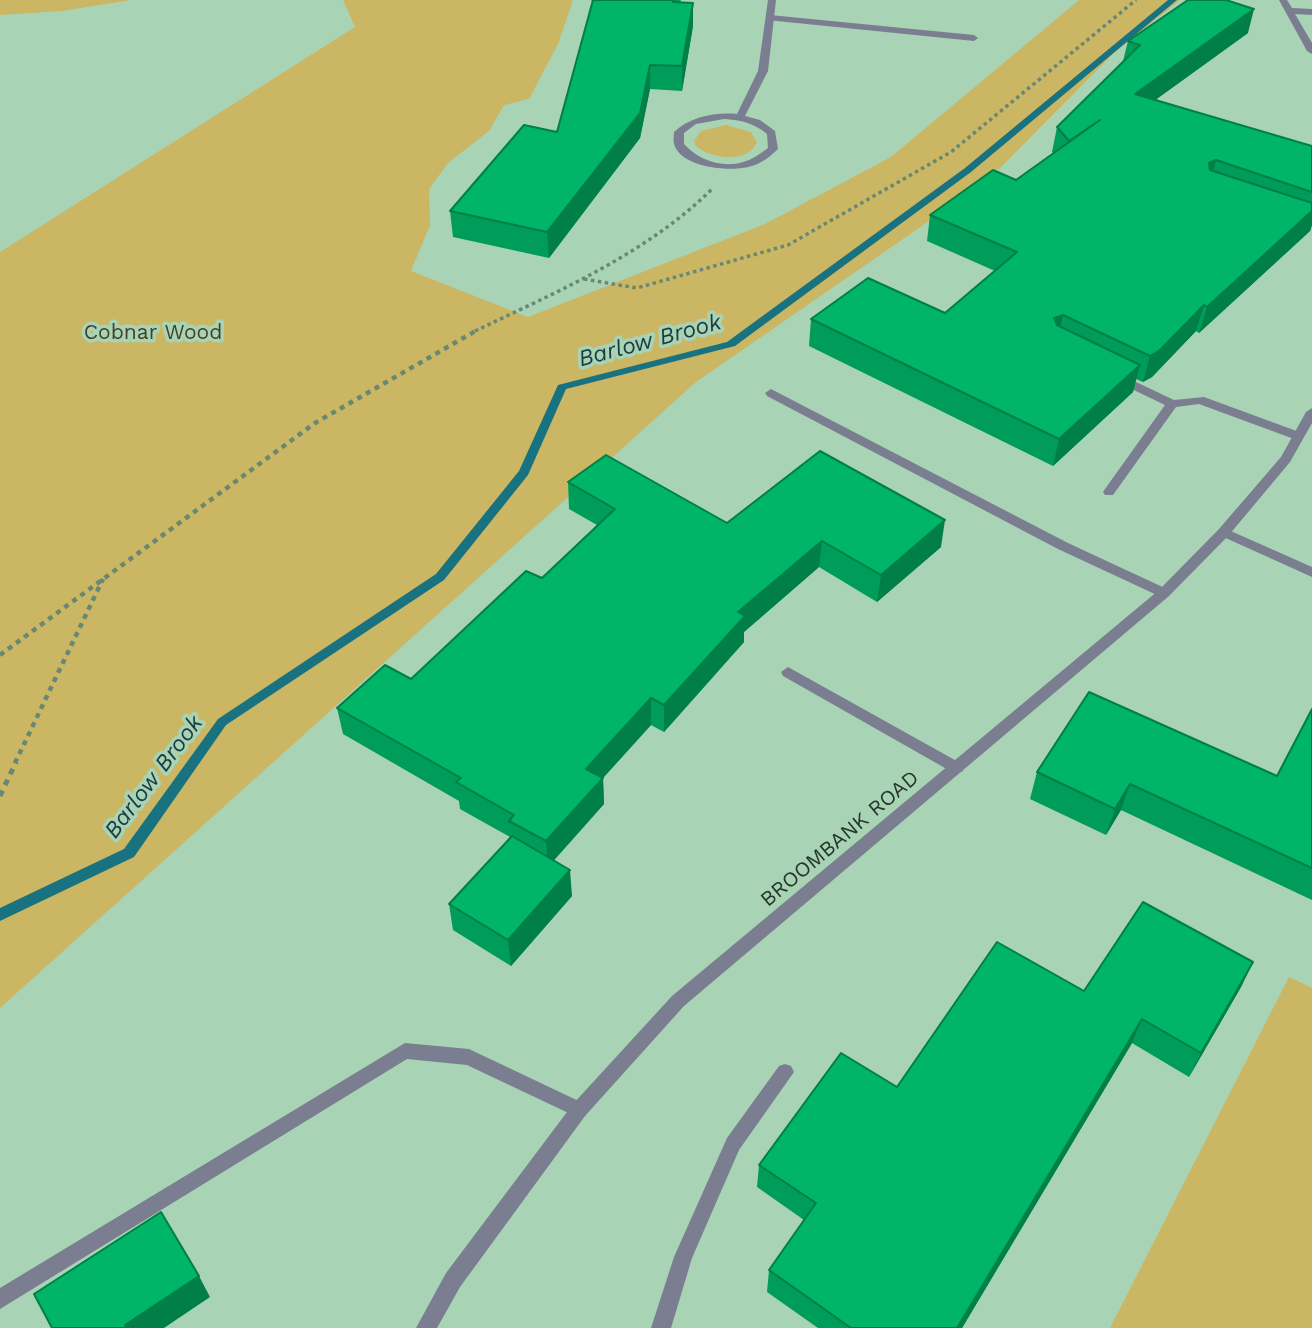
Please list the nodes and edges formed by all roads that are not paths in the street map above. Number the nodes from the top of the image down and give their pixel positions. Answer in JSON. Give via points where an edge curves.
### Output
{"nodes":[{"id":1,"x":772,"y":0,"type":"edge"},
{"id":2,"x":1283,"y":0,"type":"edge"},
{"id":3,"x":1290,"y":11,"type":"junction"},
{"id":4,"x":1312,"y":12,"type":"edge"},
{"id":5,"x":770,"y":18,"type":"junction"},
{"id":6,"x":974,"y":38,"type":"dead end"},
{"id":7,"x":1312,"y":51,"type":"edge"},
{"id":8,"x":740,"y":117,"type":"junction"},
{"id":9,"x":1102,"y":370,"type":"edge"},
{"id":10,"x":771,"y":393,"type":"dead end"},
{"id":11,"x":1172,"y":404,"type":"junction"},
{"id":12,"x":1312,"y":412,"type":"edge"},
{"id":13,"x":1298,"y":436,"type":"junction"},
{"id":14,"x":1109,"y":492,"type":"dead end"},
{"id":15,"x":1224,"y":532,"type":"junction"},
{"id":16,"x":1312,"y":572,"type":"edge"},
{"id":17,"x":1164,"y":593,"type":"junction"},
{"id":18,"x":788,"y":672,"type":"dead end"},
{"id":19,"x":957,"y":768,"type":"junction"},
{"id":20,"x":785,"y":1072,"type":"dead end"},
{"id":21,"x":579,"y":1110,"type":"junction"},
{"id":22,"x":0,"y":1299,"type":"edge"},
{"id":23,"x":426,"y":1328,"type":"edge"},
{"id":24,"x":661,"y":1328,"type":"edge"}],
"edges":[{"from":1,"to":5,"type":"street"},
{"from":2,"to":3,"type":"street"},
{"from":3,"to":4,"type":"street"},
{"from":3,"to":7,"type":"street"},
{"from":5,"to":6,"type":"street"},
{"from":5,"to":8,"type":"street","via":[[763,71]]},
{"from":8,"to":8,"type":"street","via":[[708,117],[683,128],[677,144],[682,153],[708,164],[755,162],[773,149],[772,133]]},
{"from":9,"to":11,"type":"street"},
{"from":10,"to":17,"type":"street","via":[[1063,546]]},
{"from":11,"to":13,"type":"street","via":[[1200,400]]},
{"from":11,"to":14,"type":"street"},
{"from":12,"to":13,"type":"street","name":"BROOMBANK ROAD"},
{"from":13,"to":15,"type":"street","name":"BROOMBANK ROAD","via":[[1286,459]]},
{"from":15,"to":16,"type":"street"},
{"from":15,"to":17,"type":"street","name":"BROOMBANK ROAD"},
{"from":17,"to":19,"type":"street","name":"BROOMBANK ROAD"},
{"from":18,"to":19,"type":"street"},
{"from":19,"to":21,"type":"street","name":"BROOMBANK ROAD","via":[[678,1001]]},
{"from":20,"to":24,"type":"street","via":[[733,1144],[683,1257]]},
{"from":21,"to":22,"type":"street","via":[[469,1057],[405,1051]]},
{"from":21,"to":23,"type":"street","name":"BROOMBANK ROAD","via":[[453,1280]]}]}
